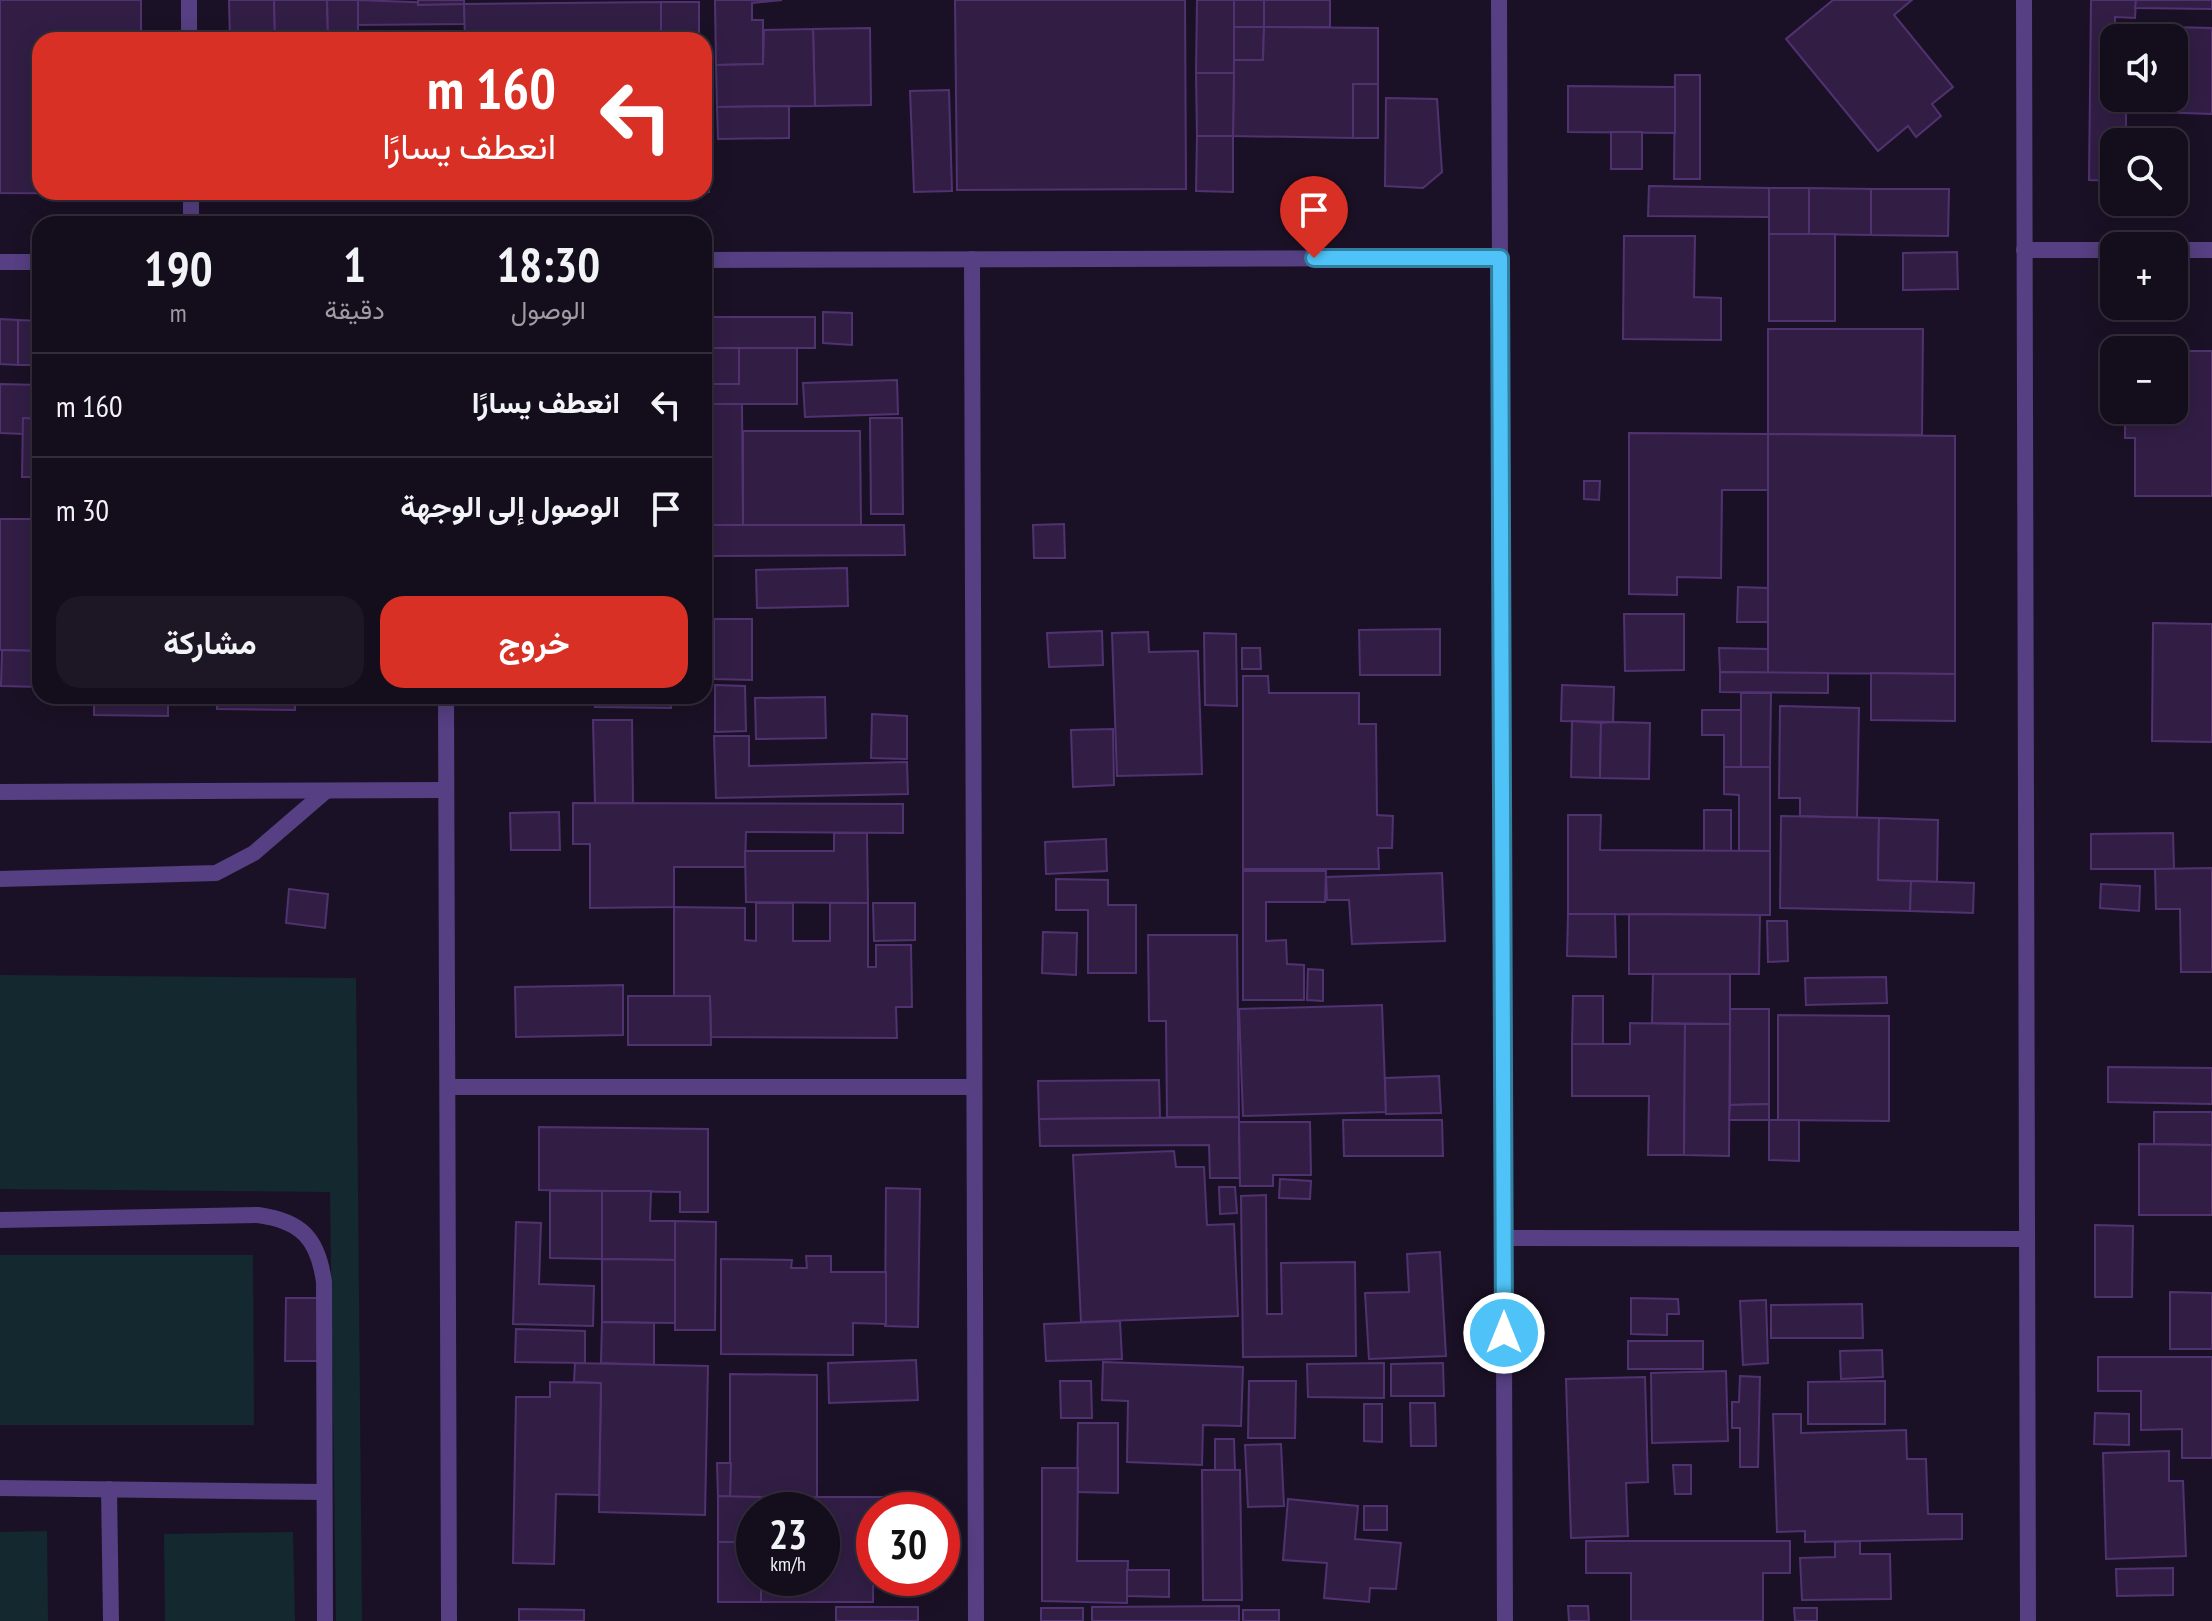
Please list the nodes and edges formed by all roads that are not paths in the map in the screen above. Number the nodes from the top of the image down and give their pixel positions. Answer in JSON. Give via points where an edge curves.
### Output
{"nodes":[{"id":1,"x":189,"y":0,"type":"edge"},
{"id":2,"x":1499,"y":0,"type":"edge"},
{"id":3,"x":2024,"y":0,"type":"edge"},
{"id":4,"x":189,"y":32,"type":"edge"},
{"id":5,"x":2024,"y":250,"type":"junction"},
{"id":6,"x":2100,"y":250,"type":"edge"},
{"id":7,"x":2188,"y":250,"type":"edge"},
{"id":8,"x":2212,"y":250,"type":"edge"},
{"id":9,"x":1500,"y":258,"type":"junction"},
{"id":10,"x":972,"y":259,"type":"junction"},
{"id":11,"x":712,"y":260,"type":"edge"},
{"id":12,"x":0,"y":262,"type":"edge"},
{"id":13,"x":32,"y":262,"type":"edge"},
{"id":14,"x":446,"y":704,"type":"edge"},
{"id":15,"x":446,"y":790,"type":"junction"},
{"id":16,"x":326,"y":791,"type":"junction"},
{"id":17,"x":0,"y":792,"type":"edge"},
{"id":18,"x":0,"y":879,"type":"edge"},
{"id":19,"x":448,"y":1087,"type":"junction"},
{"id":20,"x":974,"y":1087,"type":"junction"},
{"id":21,"x":0,"y":1220,"type":"edge"},
{"id":22,"x":1504,"y":1238,"type":"junction"},
{"id":23,"x":2026,"y":1239,"type":"junction"},
{"id":24,"x":0,"y":1488,"type":"edge"},
{"id":25,"x":109,"y":1489,"type":"junction"},
{"id":26,"x":324,"y":1492,"type":"junction"},
{"id":27,"x":111,"y":1621,"type":"edge"},
{"id":28,"x":325,"y":1621,"type":"edge"},
{"id":29,"x":449,"y":1621,"type":"edge"},
{"id":30,"x":976,"y":1621,"type":"edge"},
{"id":31,"x":1505,"y":1621,"type":"edge"},
{"id":32,"x":2028,"y":1621,"type":"edge"}],
"edges":[{"from":1,"to":4,"type":"street"},
{"from":2,"to":9,"type":"street"},
{"from":3,"to":5,"type":"street"},
{"from":5,"to":6,"type":"street"},
{"from":5,"to":23,"type":"street"},
{"from":7,"to":8,"type":"street"},
{"from":9,"to":10,"type":"street"},
{"from":9,"to":22,"type":"street"},
{"from":10,"to":11,"type":"street"},
{"from":10,"to":20,"type":"street"},
{"from":12,"to":13,"type":"street"},
{"from":14,"to":15,"type":"street"},
{"from":15,"to":16,"type":"street"},
{"from":15,"to":19,"type":"street"},
{"from":16,"to":17,"type":"street"},
{"from":16,"to":18,"type":"street","via":[[254,853],[216,873]]},
{"from":19,"to":20,"type":"street"},
{"from":19,"to":29,"type":"street"},
{"from":20,"to":30,"type":"street"},
{"from":21,"to":26,"type":"street","via":[[258,1215],[298,1227],[315,1244],[324,1282]]},
{"from":22,"to":23,"type":"street"},
{"from":22,"to":31,"type":"street"},
{"from":23,"to":32,"type":"street"},
{"from":24,"to":25,"type":"street"},
{"from":25,"to":26,"type":"street"},
{"from":25,"to":27,"type":"street"},
{"from":26,"to":28,"type":"street"}]}
